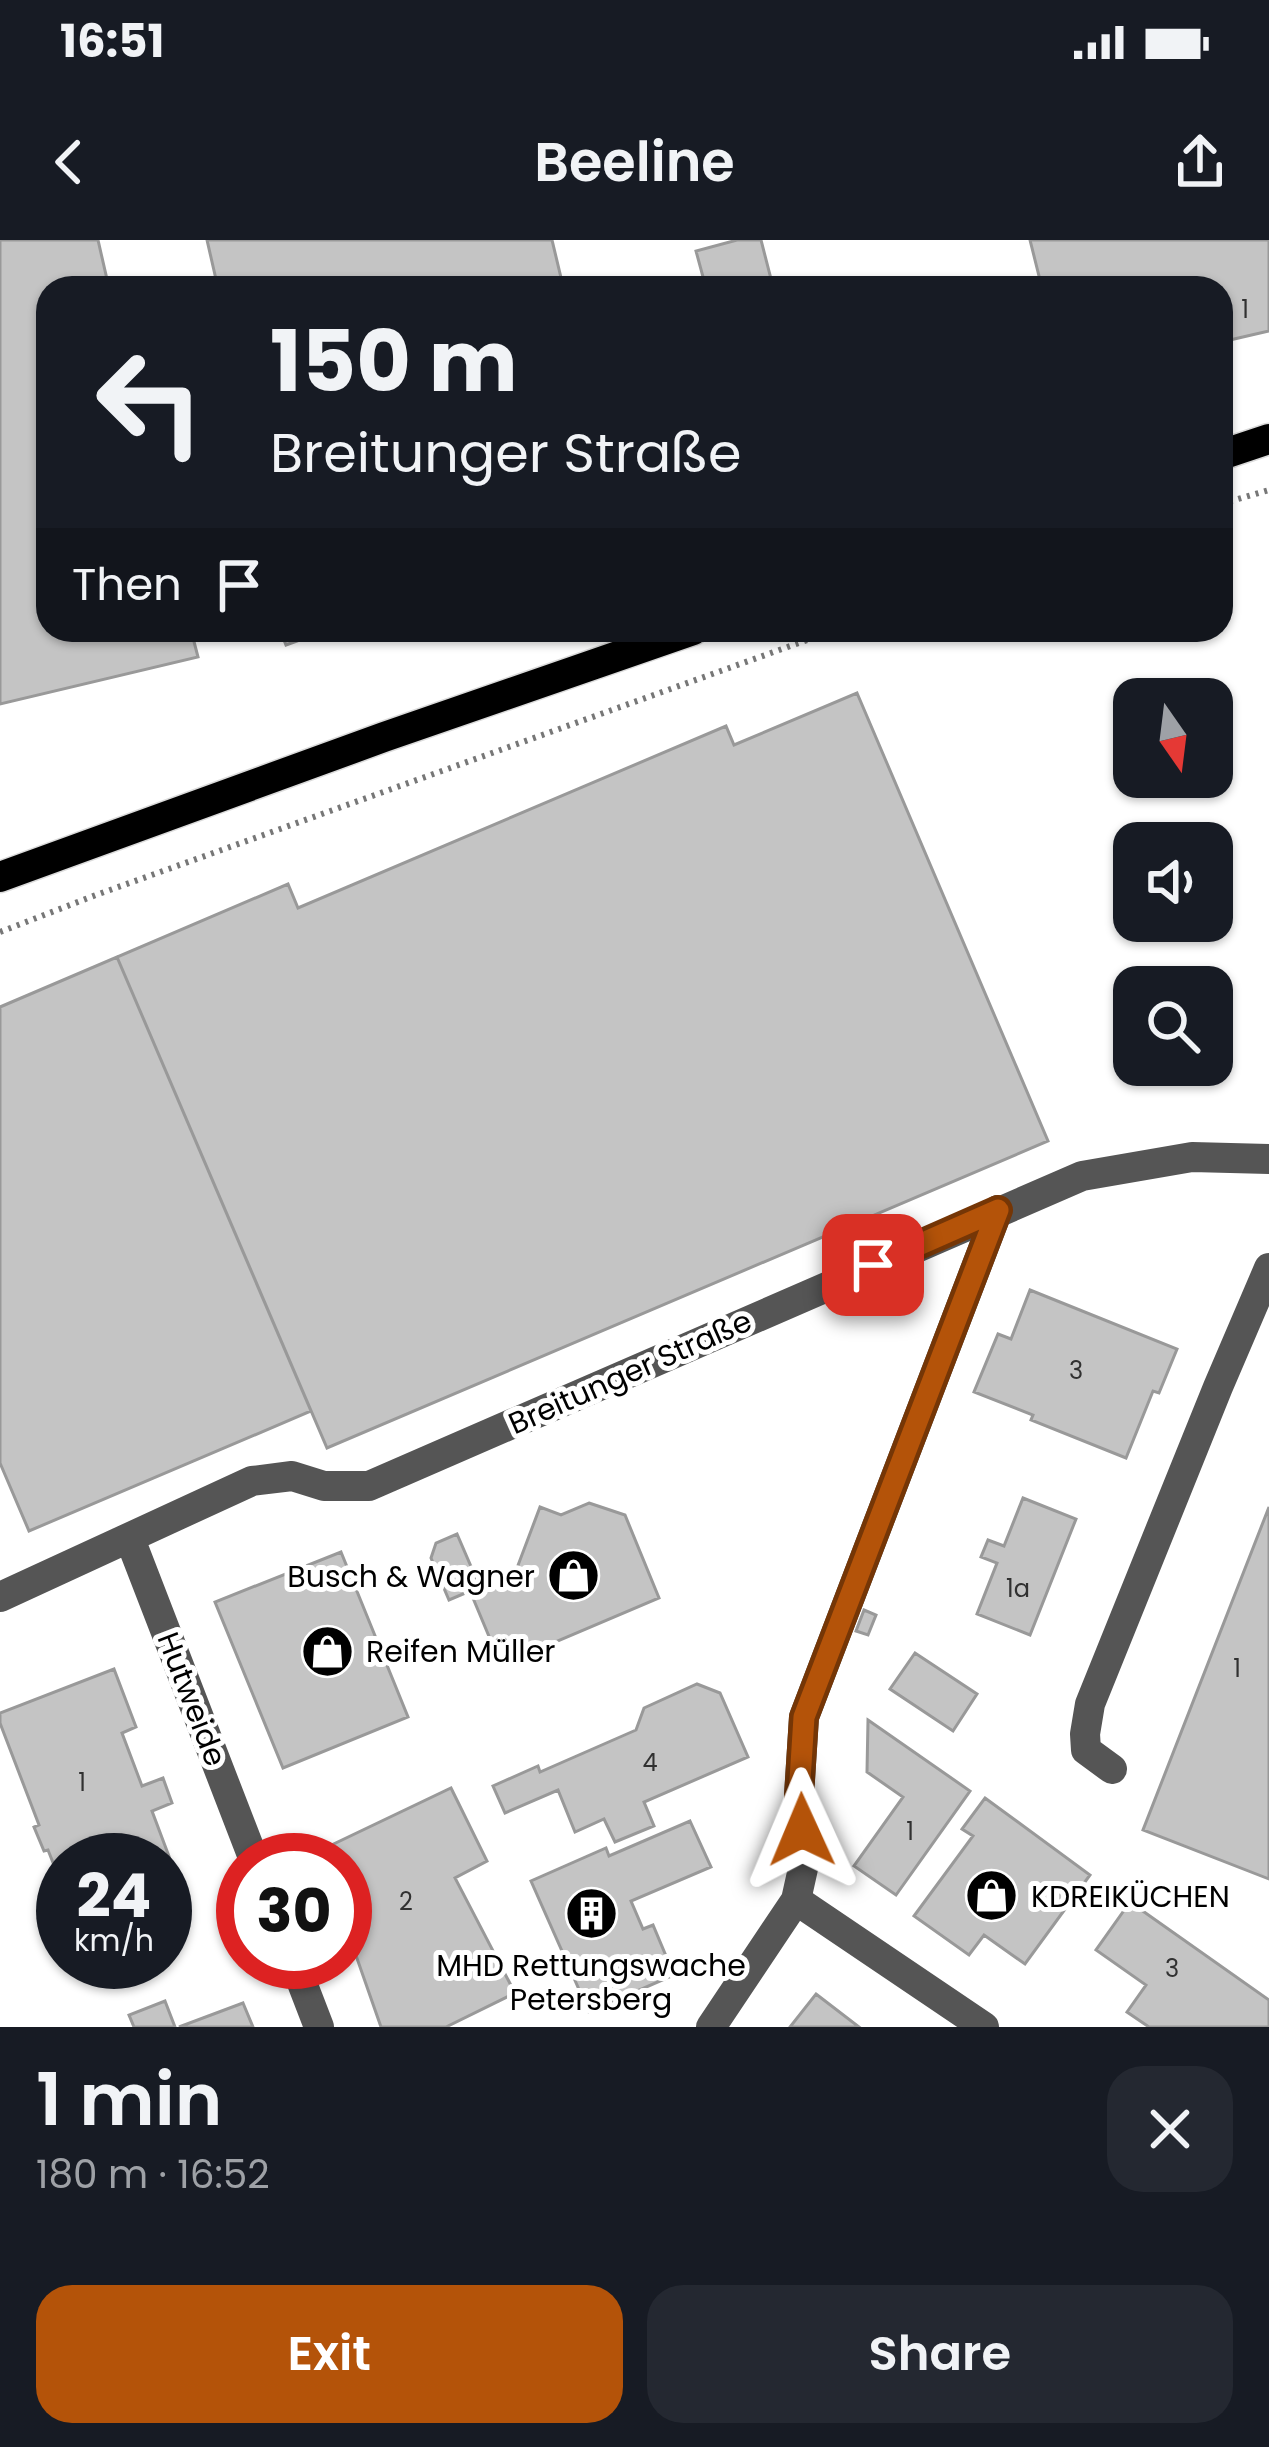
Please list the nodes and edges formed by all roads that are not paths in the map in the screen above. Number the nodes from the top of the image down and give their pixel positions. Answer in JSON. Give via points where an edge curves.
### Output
{"nodes":[{"id":1,"x":1269,"y":439,"type":"edge"},
{"id":2,"x":1233,"y":451,"type":"edge"},
{"id":3,"x":658,"y":642,"type":"edge"},
{"id":4,"x":0,"y":877,"type":"edge"},
{"id":5,"x":1269,"y":1159,"type":"edge"},
{"id":6,"x":998,"y":1210,"type":"junction"},
{"id":7,"x":1269,"y":1268,"type":"edge"},
{"id":8,"x":130,"y":1539,"type":"junction"},
{"id":9,"x":0,"y":1597,"type":"edge"},
{"id":10,"x":1112,"y":1768,"type":"dead end"},
{"id":11,"x":244,"y":1833,"type":"edge"},
{"id":12,"x":796,"y":1900,"type":"junction"},
{"id":13,"x":304,"y":1989,"type":"edge"},
{"id":14,"x":319,"y":2027,"type":"edge"},
{"id":15,"x":711,"y":2027,"type":"edge"},
{"id":16,"x":984,"y":2027,"type":"edge"}],
"edges":[{"from":1,"to":2,"type":"main road"},
{"from":3,"to":4,"type":"main road"},
{"from":5,"to":6,"type":"street","name":"Breitunger Straße","via":[[1192,1157],[1082,1176]]},
{"from":6,"to":8,"type":"street","name":"Breitunger Straße","via":[[369,1486],[292,1476],[251,1481]]},
{"from":6,"to":12,"type":"street","via":[[804,1717],[804,1864]]},
{"from":7,"to":10,"type":"street","via":[[1090,1704],[1086,1750]]},
{"from":8,"to":9,"type":"street","name":"Breitunger Straße"},
{"from":8,"to":11,"type":"street","name":"Hutweide"},
{"from":12,"to":15,"type":"street"},
{"from":12,"to":16,"type":"street"},
{"from":13,"to":14,"type":"street"}]}
